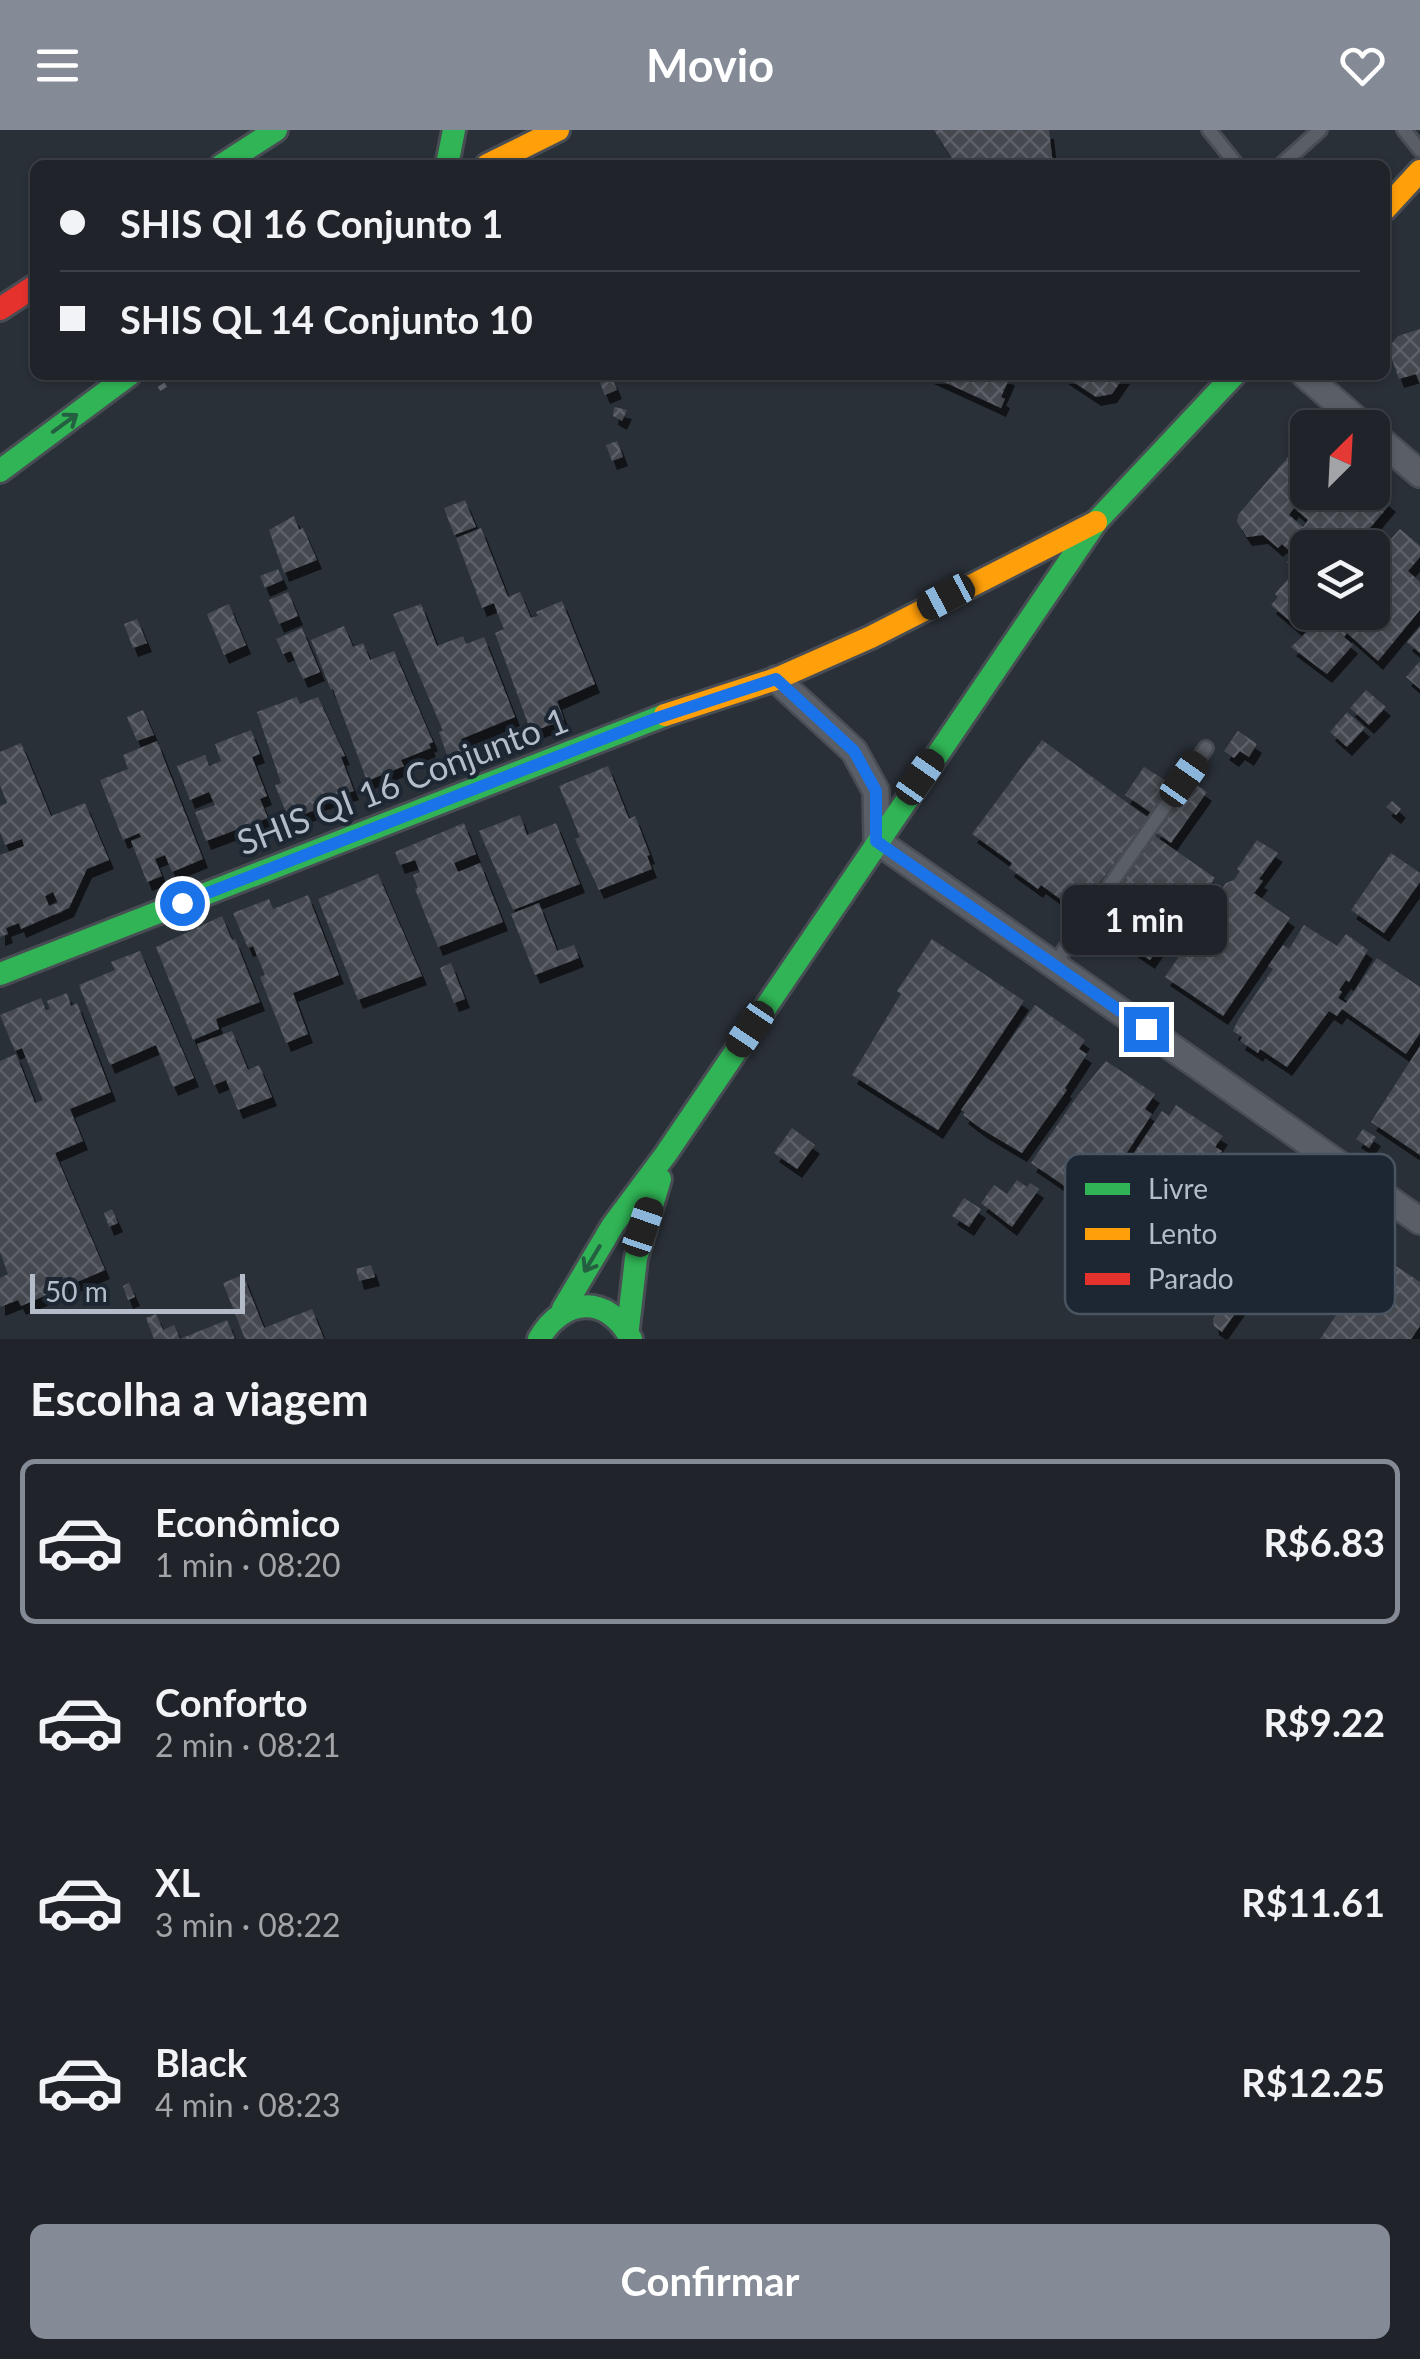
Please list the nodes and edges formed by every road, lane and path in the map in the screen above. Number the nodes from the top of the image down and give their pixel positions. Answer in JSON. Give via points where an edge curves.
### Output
{"nodes":[{"id":1,"x":276,"y":130,"type":"edge"},
{"id":2,"x":454,"y":130,"type":"edge"},
{"id":3,"x":1209,"y":130,"type":"edge"},
{"id":4,"x":1320,"y":130,"type":"edge"},
{"id":5,"x":1404,"y":130,"type":"edge"},
{"id":6,"x":551,"y":131,"type":"edge"},
{"id":7,"x":1420,"y":150,"type":"edge"},
{"id":8,"x":230,"y":160,"type":"edge"},
{"id":9,"x":449,"y":160,"type":"edge"},
{"id":10,"x":496,"y":160,"type":"edge"},
{"id":11,"x":1233,"y":160,"type":"edge"},
{"id":12,"x":1287,"y":160,"type":"edge"},
{"id":13,"x":1420,"y":171,"type":"edge"},
{"id":14,"x":1390,"y":203,"type":"edge"},
{"id":15,"x":30,"y":289,"type":"edge"},
{"id":16,"x":0,"y":309,"type":"edge"},
{"id":17,"x":123,"y":380,"type":"edge"},
{"id":18,"x":1229,"y":380,"type":"edge"},
{"id":19,"x":1311,"y":380,"type":"edge"},
{"id":20,"x":1345,"y":410,"type":"edge"},
{"id":21,"x":1390,"y":448,"type":"edge"},
{"id":22,"x":0,"y":471,"type":"edge"},
{"id":23,"x":1420,"y":474,"type":"edge"},
{"id":24,"x":1096,"y":522,"type":"junction"},
{"id":25,"x":776,"y":679,"type":"junction"},
{"id":26,"x":1206,"y":748,"type":"dead end"},
{"id":27,"x":876,"y":841,"type":"junction"},
{"id":28,"x":1054,"y":965,"type":"junction"},
{"id":29,"x":0,"y":974,"type":"edge"},
{"id":30,"x":666,"y":1154,"type":"junction"},
{"id":31,"x":1324,"y":1154,"type":"edge"},
{"id":32,"x":1395,"y":1204,"type":"edge"},
{"id":33,"x":1420,"y":1221,"type":"edge"},
{"id":34,"x":564,"y":1309,"type":"junction"},
{"id":35,"x":629,"y":1334,"type":"edge"},
{"id":36,"x":536,"y":1336,"type":"edge"}],
"edges":[{"from":1,"to":8,"type":"street"},
{"from":2,"to":9,"type":"street"},
{"from":3,"to":11,"type":"lane"},
{"from":4,"to":12,"type":"lane"},
{"from":5,"to":7,"type":"lane"},
{"from":6,"to":10,"type":"street"},
{"from":13,"to":14,"type":"street"},
{"from":15,"to":16,"type":"street"},
{"from":22,"to":17,"type":"street","one_way":true},
{"from":18,"to":24,"type":"street"},
{"from":19,"to":20,"type":"street"},
{"from":21,"to":23,"type":"street"},
{"from":24,"to":25,"type":"street","name":"SHIS QI 16 Conjunto 1"},
{"from":24,"to":27,"type":"street"},
{"from":25,"to":27,"type":"street","via":[[854,751],[876,791]]},
{"from":25,"to":29,"type":"street","name":"SHIS QI 16 Conjunto 1","via":[[654,719]]},
{"from":26,"to":28,"type":"lane"},
{"from":27,"to":28,"type":"street"},
{"from":27,"to":30,"type":"street"},
{"from":28,"to":31,"type":"street"},
{"from":30,"to":34,"type":"street","one_way":true,"via":[[613,1225]]},
{"from":30,"to":35,"type":"street","via":[[643,1227]]},
{"from":32,"to":33,"type":"street"},
{"from":34,"to":35,"type":"street","via":[[604,1311]]},
{"from":34,"to":36,"type":"street"}]}
